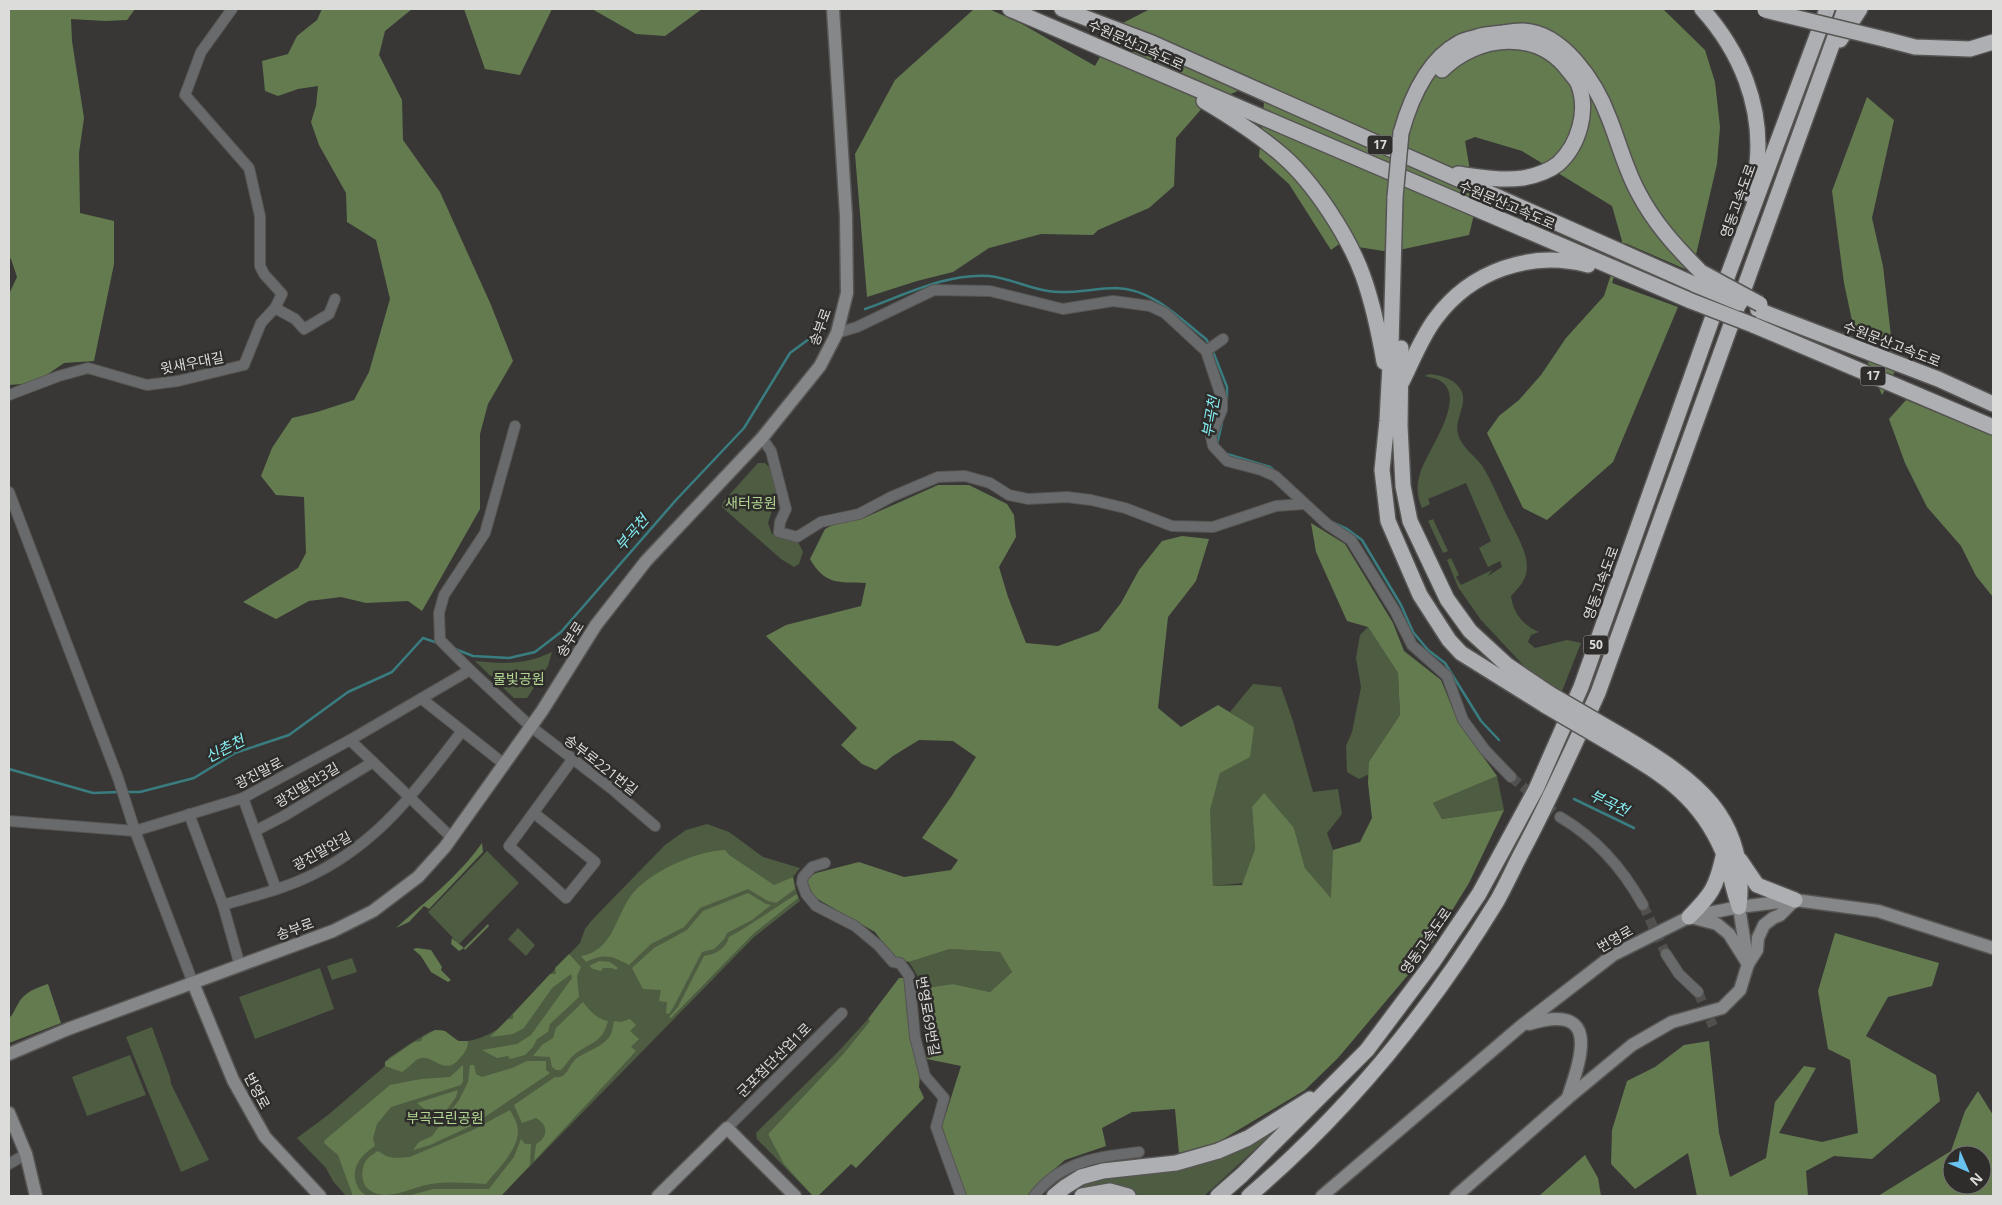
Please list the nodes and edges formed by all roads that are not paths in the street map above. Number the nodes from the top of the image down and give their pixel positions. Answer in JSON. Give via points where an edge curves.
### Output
{"nodes":[{"id":1,"x":232,"y":9,"type":"edge"},
{"id":2,"x":833,"y":9,"type":"edge"},
{"id":3,"x":1010,"y":9,"type":"edge"},
{"id":4,"x":1062,"y":9,"type":"edge"},
{"id":5,"x":1702,"y":9,"type":"edge"},
{"id":6,"x":1800,"y":9,"type":"edge"},
{"id":7,"x":1827,"y":9,"type":"edge"},
{"id":8,"x":1845,"y":9,"type":"edge"},
{"id":9,"x":1860,"y":9,"type":"edge"},
{"id":10,"x":1763,"y":10,"type":"edge"},
{"id":11,"x":1993,"y":33,"type":"edge"},
{"id":12,"x":1889,"y":35,"type":"junction"},
{"id":13,"x":1993,"y":42,"type":"edge"},
{"id":14,"x":1826,"y":60,"type":"junction"},
{"id":15,"x":1152,"y":70,"type":"junction"},
{"id":16,"x":1405,"y":134,"type":"junction"},
{"id":17,"x":1442,"y":172,"type":"junction"},
{"id":18,"x":1699,"y":278,"type":"junction"},
{"id":19,"x":1640,"y":279,"type":"junction"},
{"id":20,"x":1722,"y":291,"type":"junction"},
{"id":21,"x":335,"y":299,"type":"dead end"},
{"id":22,"x":275,"y":308,"type":"junction"},
{"id":23,"x":837,"y":333,"type":"junction"},
{"id":24,"x":1223,"y":339,"type":"dead end"},
{"id":25,"x":1206,"y":351,"type":"junction"},
{"id":26,"x":1394,"y":386,"type":"junction"},
{"id":27,"x":9,"y":395,"type":"edge"},
{"id":28,"x":1993,"y":404,"type":"edge"},
{"id":29,"x":515,"y":426,"type":"dead end"},
{"id":30,"x":1993,"y":426,"type":"edge"},
{"id":31,"x":762,"y":438,"type":"junction"},
{"id":32,"x":9,"y":492,"type":"edge"},
{"id":33,"x":1304,"y":504,"type":"junction"},
{"id":34,"x":466,"y":667,"type":"junction"},
{"id":35,"x":422,"y":699,"type":"junction"},
{"id":36,"x":1548,"y":700,"type":"junction"},
{"id":37,"x":530,"y":726,"type":"junction"},
{"id":38,"x":462,"y":731,"type":"junction"},
{"id":39,"x":350,"y":740,"type":"junction"},
{"id":40,"x":1621,"y":742,"type":"junction"},
{"id":41,"x":572,"y":760,"type":"junction"},
{"id":42,"x":373,"y":762,"type":"junction"},
{"id":43,"x":504,"y":764,"type":"junction"},
{"id":44,"x":1511,"y":777,"type":"tunnel mouth"},
{"id":45,"x":243,"y":798,"type":"junction"},
{"id":46,"x":410,"y":798,"type":"junction"},
{"id":47,"x":534,"y":813,"type":"junction"},
{"id":48,"x":189,"y":814,"type":"junction"},
{"id":49,"x":1560,"y":816,"type":"tunnel mouth"},
{"id":50,"x":9,"y":821,"type":"edge"},
{"id":51,"x":655,"y":826,"type":"dead end"},
{"id":52,"x":135,"y":831,"type":"junction"},
{"id":53,"x":254,"y":831,"type":"junction"},
{"id":54,"x":452,"y":838,"type":"junction"},
{"id":55,"x":1724,"y":853,"type":"junction"},
{"id":56,"x":1739,"y":857,"type":"junction"},
{"id":57,"x":825,"y":863,"type":"dead end"},
{"id":58,"x":276,"y":889,"type":"junction"},
{"id":59,"x":1795,"y":900,"type":"junction"},
{"id":60,"x":223,"y":905,"type":"junction"},
{"id":61,"x":1643,"y":905,"type":"tunnel mouth"},
{"id":62,"x":1740,"y":907,"type":"junction"},
{"id":63,"x":1689,"y":917,"type":"junction"},
{"id":64,"x":1993,"y":948,"type":"edge"},
{"id":65,"x":1666,"y":954,"type":"tunnel mouth"},
{"id":66,"x":1748,"y":964,"type":"junction"},
{"id":67,"x":240,"y":966,"type":"junction"},
{"id":68,"x":193,"y":983,"type":"junction"},
{"id":69,"x":1698,"y":992,"type":"tunnel mouth"},
{"id":70,"x":842,"y":1013,"type":"dead end"},
{"id":71,"x":1521,"y":1026,"type":"junction"},
{"id":72,"x":9,"y":1054,"type":"edge"},
{"id":73,"x":1334,"y":1084,"type":"junction"},
{"id":74,"x":1568,"y":1098,"type":"junction"},
{"id":75,"x":9,"y":1114,"type":"edge"},
{"id":76,"x":727,"y":1128,"type":"junction"},
{"id":77,"x":1139,"y":1152,"type":"dead end"},
{"id":78,"x":26,"y":1154,"type":"junction"},
{"id":79,"x":9,"y":1164,"type":"edge"},
{"id":80,"x":36,"y":1196,"type":"edge"},
{"id":81,"x":320,"y":1196,"type":"edge"},
{"id":82,"x":658,"y":1196,"type":"edge"},
{"id":83,"x":795,"y":1196,"type":"edge"},
{"id":84,"x":961,"y":1196,"type":"edge"},
{"id":85,"x":1034,"y":1196,"type":"edge"},
{"id":86,"x":1054,"y":1196,"type":"edge"},
{"id":87,"x":1082,"y":1196,"type":"edge"},
{"id":88,"x":1128,"y":1196,"type":"edge"},
{"id":89,"x":1218,"y":1196,"type":"edge"},
{"id":90,"x":1249,"y":1196,"type":"edge"},
{"id":91,"x":1322,"y":1196,"type":"edge"},
{"id":92,"x":1456,"y":1196,"type":"edge"}],
"edges":[{"from":1,"to":22,"type":"street","via":[[201,52],[186,95],[249,168],[260,216],[260,266],[282,294]]},
{"from":2,"to":23,"type":"street","name":"송부로","via":[[846,215],[847,293]]},
{"from":3,"to":15,"type":"highway","name":"수원문산고속도로","number":"17"},
{"from":4,"to":17,"type":"highway","name":"수원문산고속도로","number":"17","via":[[1152,43]]},
{"from":5,"to":20,"type":"highway","via":[[1736,55],[1749,87],[1758,130],[1757,165]]},
{"from":6,"to":12,"type":"highway"},
{"from":7,"to":20,"type":"highway","name":"영동고속도로","number":"50"},
{"from":8,"to":14,"type":"highway","number":"50"},
{"from":9,"to":14,"type":"highway"},
{"from":10,"to":12,"type":"highway","bridge":true},
{"from":11,"to":12,"type":"highway","via":[[1968,39],[1941,40]]},
{"from":12,"to":13,"type":"highway","via":[[1914,47],[1970,49]]},
{"from":14,"to":90,"type":"highway","number":"50","via":[[1598,693],[1549,801],[1497,900],[1441,986],[1380,1065],[1323,1128]]},
{"from":15,"to":19,"type":"highway","name":"수원문산고속도로","number":"17"},
{"from":15,"to":26,"type":"highway","via":[[1228,115],[1283,156],[1307,183],[1336,222],[1363,275]]},
{"from":16,"to":17,"type":"highway","via":[[1434,78],[1468,50],[1508,40],[1542,47],[1560,59],[1578,83],[1582,103],[1581,127],[1574,144],[1558,164],[1522,178]]},
{"from":16,"to":18,"type":"highway","via":[[1408,108],[1428,73],[1459,43],[1484,35],[1523,31],[1545,38],[1566,51],[1582,68],[1609,116],[1628,174],[1651,216]]},
{"from":16,"to":26,"type":"highway"},
{"from":17,"to":18,"type":"highway","name":"수원문산고속도로","number":"17"},
{"from":18,"to":28,"type":"highway","name":"수원문산고속도로","number":"17","bridge":true,"via":[[1799,327],[1938,379]]},
{"from":19,"to":26,"type":"highway","via":[[1569,260],[1529,261],[1491,272],[1452,298],[1434,320]]},
{"from":19,"to":30,"type":"highway","name":"수원문산고속도로","number":"17","bridge":true},
{"from":20,"to":73,"type":"highway","name":"영동고속도로","number":"50","via":[[1581,688],[1536,790],[1479,894],[1433,962],[1367,1050]]},
{"from":21,"to":22,"type":"street","via":[[329,314],[304,330],[295,319]]},
{"from":22,"to":27,"type":"street","name":"윗새우대길","via":[[261,323],[244,365],[147,385],[88,368]]},
{"from":23,"to":25,"type":"street","via":[[934,290],[990,290],[1063,309],[1113,301],[1150,306],[1164,313]]},
{"from":23,"to":31,"type":"street","name":"송부로","via":[[820,366]]},
{"from":24,"to":25,"type":"street"},
{"from":25,"to":33,"type":"street","via":[[1222,399],[1222,410],[1211,436],[1213,446],[1227,461],[1275,476]]},
{"from":26,"to":36,"type":"highway","via":[[1403,486],[1410,521],[1448,599],[1470,631]]},
{"from":26,"to":36,"type":"highway","via":[[1382,470],[1388,521],[1420,596],[1461,653]]},
{"from":29,"to":34,"type":"street","name":"송부로221번길","via":[[485,533],[444,595],[438,613],[440,640]]},
{"from":31,"to":33,"type":"street","via":[[771,451],[786,509],[779,532],[797,536],[821,522],[859,514],[938,477],[965,476],[990,483],[1009,495],[1028,499],[1067,497],[1091,500],[1125,508],[1172,526],[1214,527],[1276,506]]},
{"from":31,"to":37,"type":"street","name":"송부로","via":[[646,561],[596,625]]},
{"from":32,"to":52,"type":"street","via":[[118,778]]},
{"from":33,"to":44,"type":"street","via":[[1351,540],[1412,645],[1447,676],[1463,720]]},
{"from":34,"to":35,"type":"street","name":"광진말로"},
{"from":34,"to":37,"type":"street","name":"송부로221번길"},
{"from":35,"to":38,"type":"street"},
{"from":35,"to":39,"type":"street","name":"광진말로"},
{"from":36,"to":40,"type":"highway","bridge":true},
{"from":37,"to":41,"type":"street","name":"송부로221번길"},
{"from":37,"to":43,"type":"street","name":"송부로"},
{"from":38,"to":43,"type":"street"},
{"from":38,"to":46,"type":"street","name":"광진말안길"},
{"from":39,"to":42,"type":"street"},
{"from":39,"to":45,"type":"street","name":"광진말로"},
{"from":40,"to":55,"type":"highway","via":[[1694,803]]},
{"from":40,"to":56,"type":"highway","via":[[1672,766],[1702,791],[1726,823]]},
{"from":41,"to":47,"type":"street"},
{"from":41,"to":51,"type":"street","name":"송부로221번길"},
{"from":42,"to":46,"type":"street"},
{"from":42,"to":53,"type":"street","name":"광진말안3길"},
{"from":43,"to":54,"type":"street","name":"송부로"},
{"from":45,"to":48,"type":"street","name":"광진말로"},
{"from":45,"to":53,"type":"street"},
{"from":46,"to":54,"type":"street"},
{"from":46,"to":58,"type":"street","name":"광진말안길","via":[[354,850],[316,873]]},
{"from":47,"to":47,"type":"street","via":[[509,846],[566,898],[595,862]]},
{"from":48,"to":52,"type":"street","name":"광진말로"},
{"from":48,"to":60,"type":"street"},
{"from":49,"to":61,"type":"street","via":[[1582,829],[1603,851],[1630,882]]},
{"from":50,"to":52,"type":"street","name":"광진말로"},
{"from":52,"to":68,"type":"street"},
{"from":53,"to":58,"type":"street"},
{"from":54,"to":67,"type":"street","name":"송부로","via":[[418,877],[373,911],[333,931]]},
{"from":55,"to":62,"type":"highway"},
{"from":55,"to":63,"type":"highway","via":[[1719,877],[1709,896]]},
{"from":56,"to":59,"type":"highway","via":[[1757,885]]},
{"from":56,"to":62,"type":"highway"},
{"from":57,"to":84,"type":"street","name":"번영로69번길","via":[[812,867],[803,876],[806,894],[816,906],[855,926],[893,962],[900,963],[909,976],[915,1037],[925,1076],[944,1098],[936,1127]]},
{"from":58,"to":60,"type":"street","name":"광진말안길"},
{"from":59,"to":62,"type":"street","name":"번영로"},
{"from":59,"to":64,"type":"street","name":"번영로","via":[[1878,911]]},
{"from":59,"to":66,"type":"street","via":[[1764,925],[1757,950]]},
{"from":60,"to":67,"type":"street"},
{"from":62,"to":63,"type":"street","name":"번영로"},
{"from":62,"to":66,"type":"street"},
{"from":63,"to":66,"type":"street","via":[[1716,924],[1729,934]]},
{"from":63,"to":71,"type":"street","name":"번영로","via":[[1613,955]]},
{"from":65,"to":69,"type":"street","via":[[1679,974]]},
{"from":66,"to":74,"type":"street","via":[[1740,990],[1722,1008],[1672,1022],[1632,1045]]},
{"from":67,"to":68,"type":"street","name":"송부로"},
{"from":68,"to":72,"type":"street","name":"송부로"},
{"from":68,"to":81,"type":"street","name":"번영로","via":[[233,1080],[265,1138]]},
{"from":70,"to":76,"type":"street","name":"군포첨단산업1로"},
{"from":71,"to":74,"type":"street","via":[[1548,1018],[1565,1019],[1580,1032],[1581,1056]]},
{"from":71,"to":91,"type":"street","name":"번영로"},
{"from":73,"to":86,"type":"highway","via":[[1248,1138],[1218,1152],[1176,1163],[1088,1175]]},
{"from":73,"to":89,"type":"highway","name":"영동고속도로","number":"50"},
{"from":74,"to":92,"type":"street"},
{"from":75,"to":78,"type":"street"},
{"from":76,"to":82,"type":"street","name":"군포첨단산업1로"},
{"from":76,"to":83,"type":"street"},
{"from":77,"to":85,"type":"street","via":[[1108,1155],[1068,1166]]},
{"from":78,"to":79,"type":"street"},
{"from":78,"to":80,"type":"street"},
{"from":87,"to":88,"type":"highway","via":[[1110,1191]]}]}
